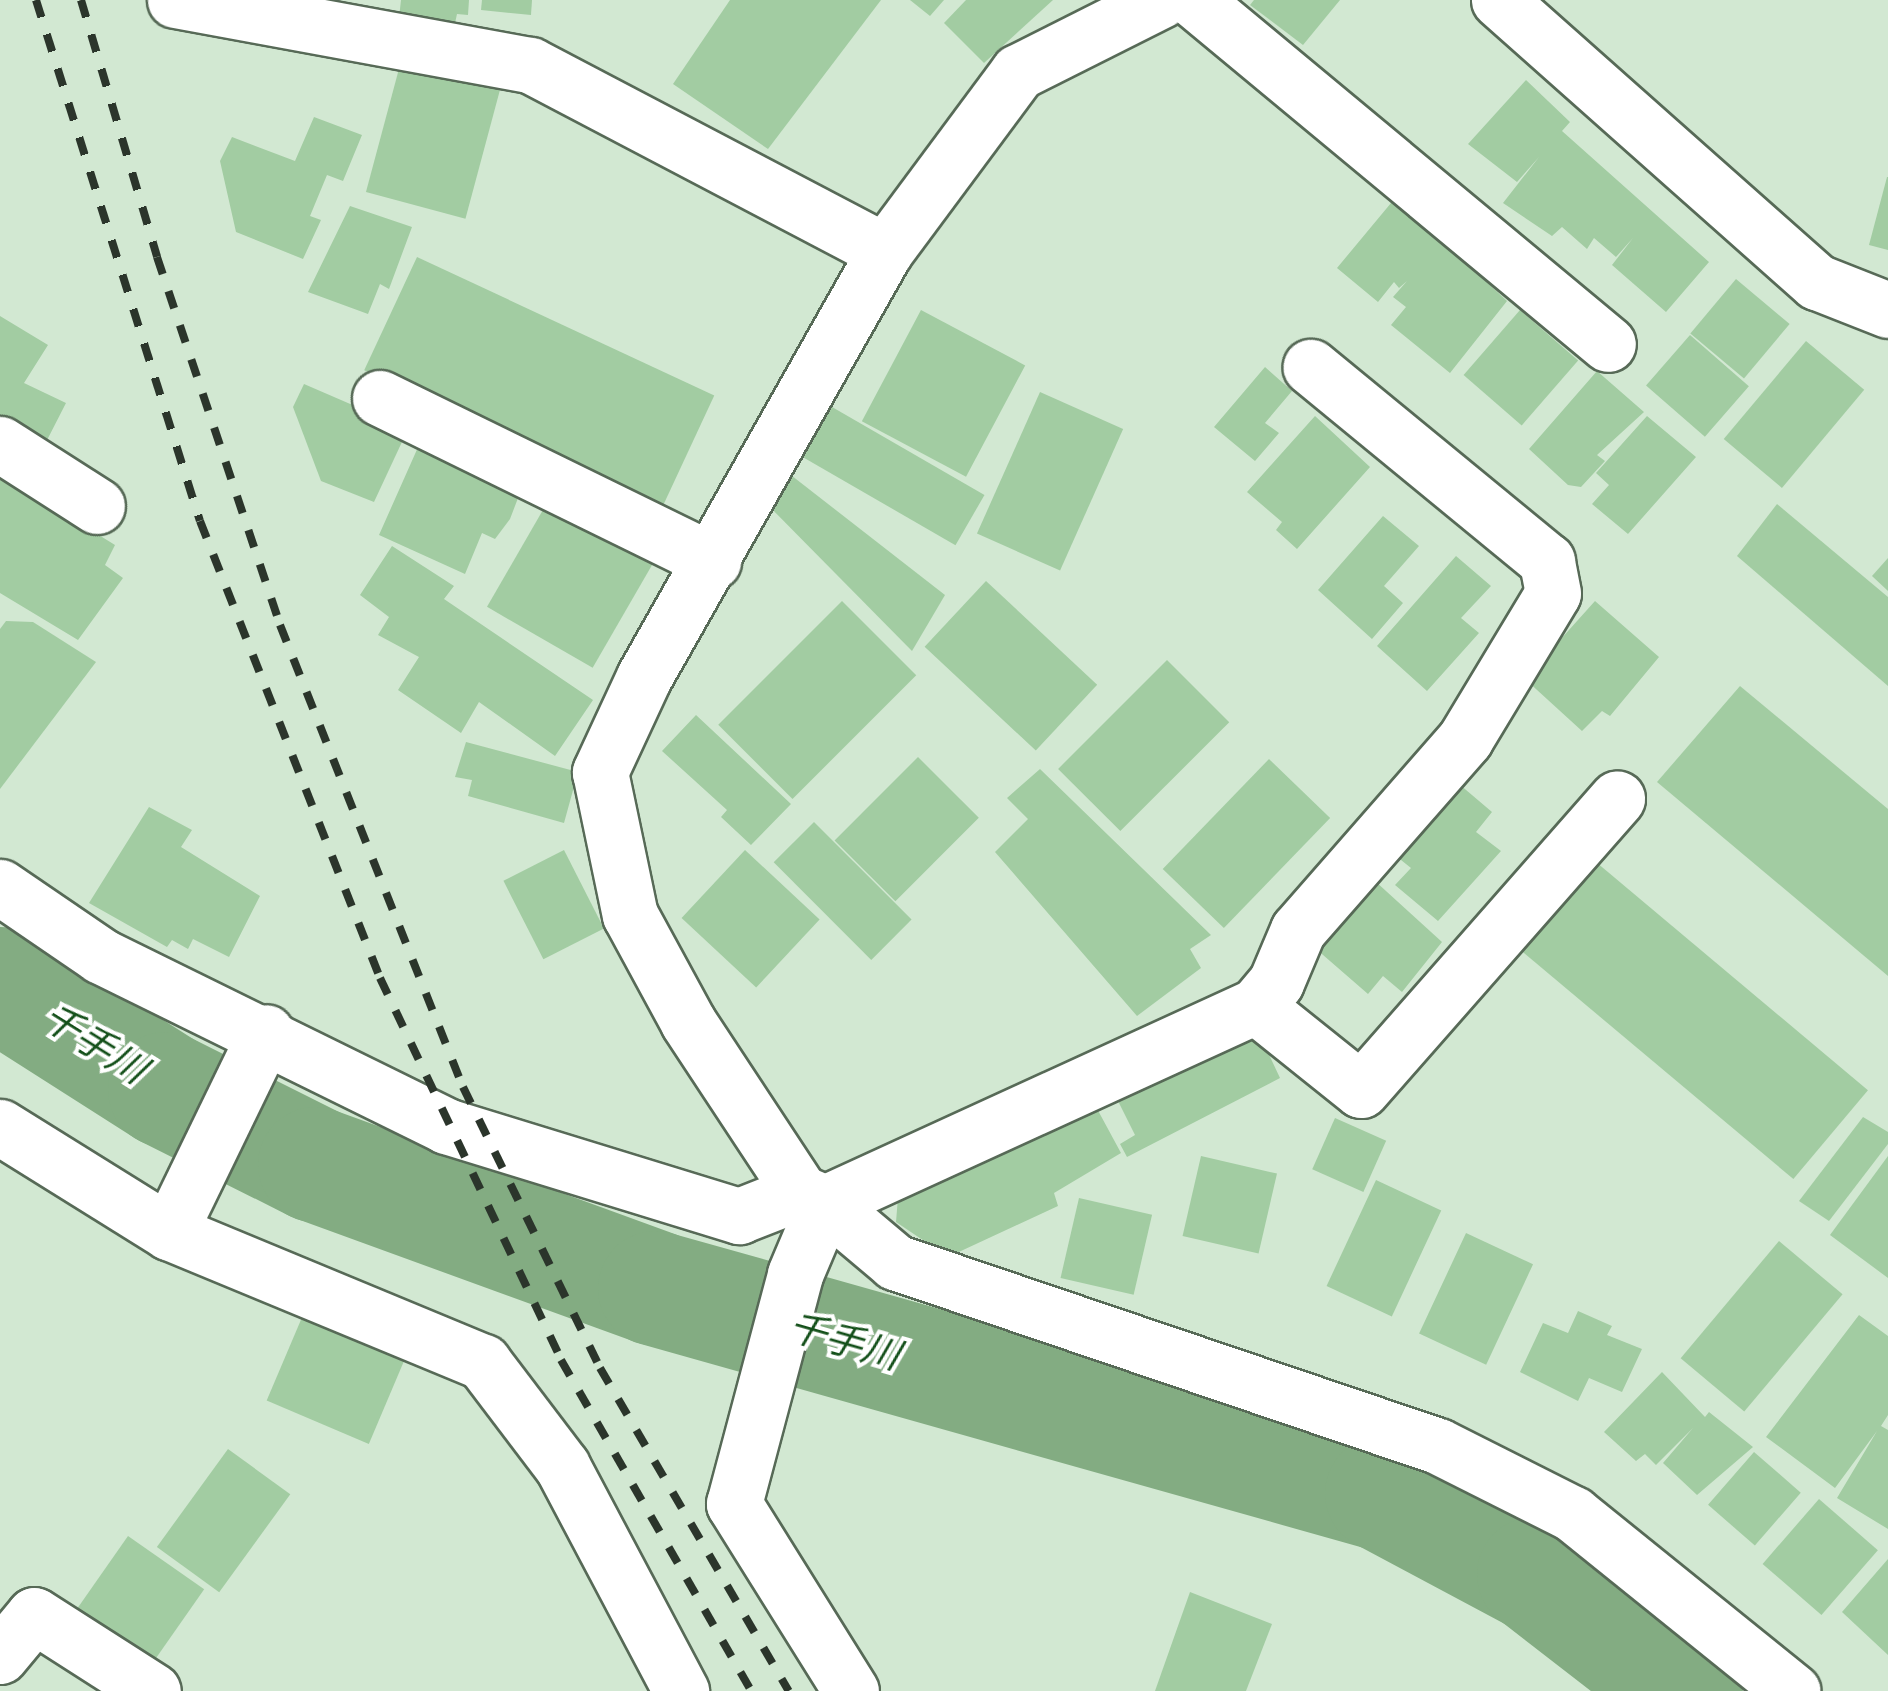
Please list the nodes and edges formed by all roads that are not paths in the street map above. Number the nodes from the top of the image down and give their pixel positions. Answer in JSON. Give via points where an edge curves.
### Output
{"nodes":[{"id":1,"x":175,"y":0,"type":"edge"},
{"id":2,"x":1161,"y":0,"type":"edge"},
{"id":3,"x":1194,"y":0,"type":"edge"},
{"id":4,"x":1498,"y":0,"type":"edge"},
{"id":5,"x":1550,"y":18,"type":"edge"},
{"id":6,"x":885,"y":250,"type":"junction"},
{"id":7,"x":1888,"y":310,"type":"edge"},
{"id":8,"x":1608,"y":344,"type":"dead end"},
{"id":9,"x":1312,"y":367,"type":"dead end"},
{"id":10,"x":380,"y":398,"type":"dead end"},
{"id":11,"x":0,"y":444,"type":"edge"},
{"id":12,"x":97,"y":506,"type":"dead end"},
{"id":13,"x":712,"y":561,"type":"junction"},
{"id":14,"x":1616,"y":799,"type":"dead end"},
{"id":15,"x":0,"y":887,"type":"edge"},
{"id":16,"x":1256,"y":1006,"type":"junction"},
{"id":17,"x":260,"y":1044,"type":"junction"},
{"id":18,"x":0,"y":1127,"type":"edge"},
{"id":19,"x":812,"y":1197,"type":"junction"},
{"id":20,"x":180,"y":1212,"type":"junction"},
{"id":21,"x":6,"y":1635,"type":"edge"},
{"id":22,"x":153,"y":1691,"type":"edge"},
{"id":23,"x":681,"y":1691,"type":"edge"},
{"id":24,"x":851,"y":1691,"type":"edge"},
{"id":25,"x":1792,"y":1691,"type":"edge"}],
"edges":[{"from":1,"to":6,"type":"street","via":[[530,64]]},
{"from":2,"to":6,"type":"street","via":[[1018,72]]},
{"from":3,"to":8,"type":"street"},
{"from":4,"to":5,"type":"street"},
{"from":5,"to":7,"type":"street","via":[[1817,282]]},
{"from":6,"to":13,"type":"street"},
{"from":9,"to":16,"type":"street","via":[[1546,561],[1553,593],[1465,740],[1298,930],[1276,982]]},
{"from":10,"to":13,"type":"street"},
{"from":11,"to":12,"type":"street"},
{"from":13,"to":19,"type":"street","via":[[644,677],[600,772],[630,914],[688,1022]]},
{"from":14,"to":16,"type":"street","via":[[1361,1090]]},
{"from":15,"to":17,"type":"street","via":[[100,956]]},
{"from":16,"to":19,"type":"street"},
{"from":17,"to":19,"type":"street","via":[[446,1126],[739,1216]]},
{"from":17,"to":20,"type":"street"},
{"from":18,"to":20,"type":"street"},
{"from":19,"to":24,"type":"street","via":[[734,1504]]},
{"from":19,"to":25,"type":"street","via":[[895,1262],[1438,1446],[1573,1514]]},
{"from":20,"to":23,"type":"street","via":[[482,1362],[562,1466]]},
{"from":21,"to":22,"type":"street","via":[[34,1615]]}]}
